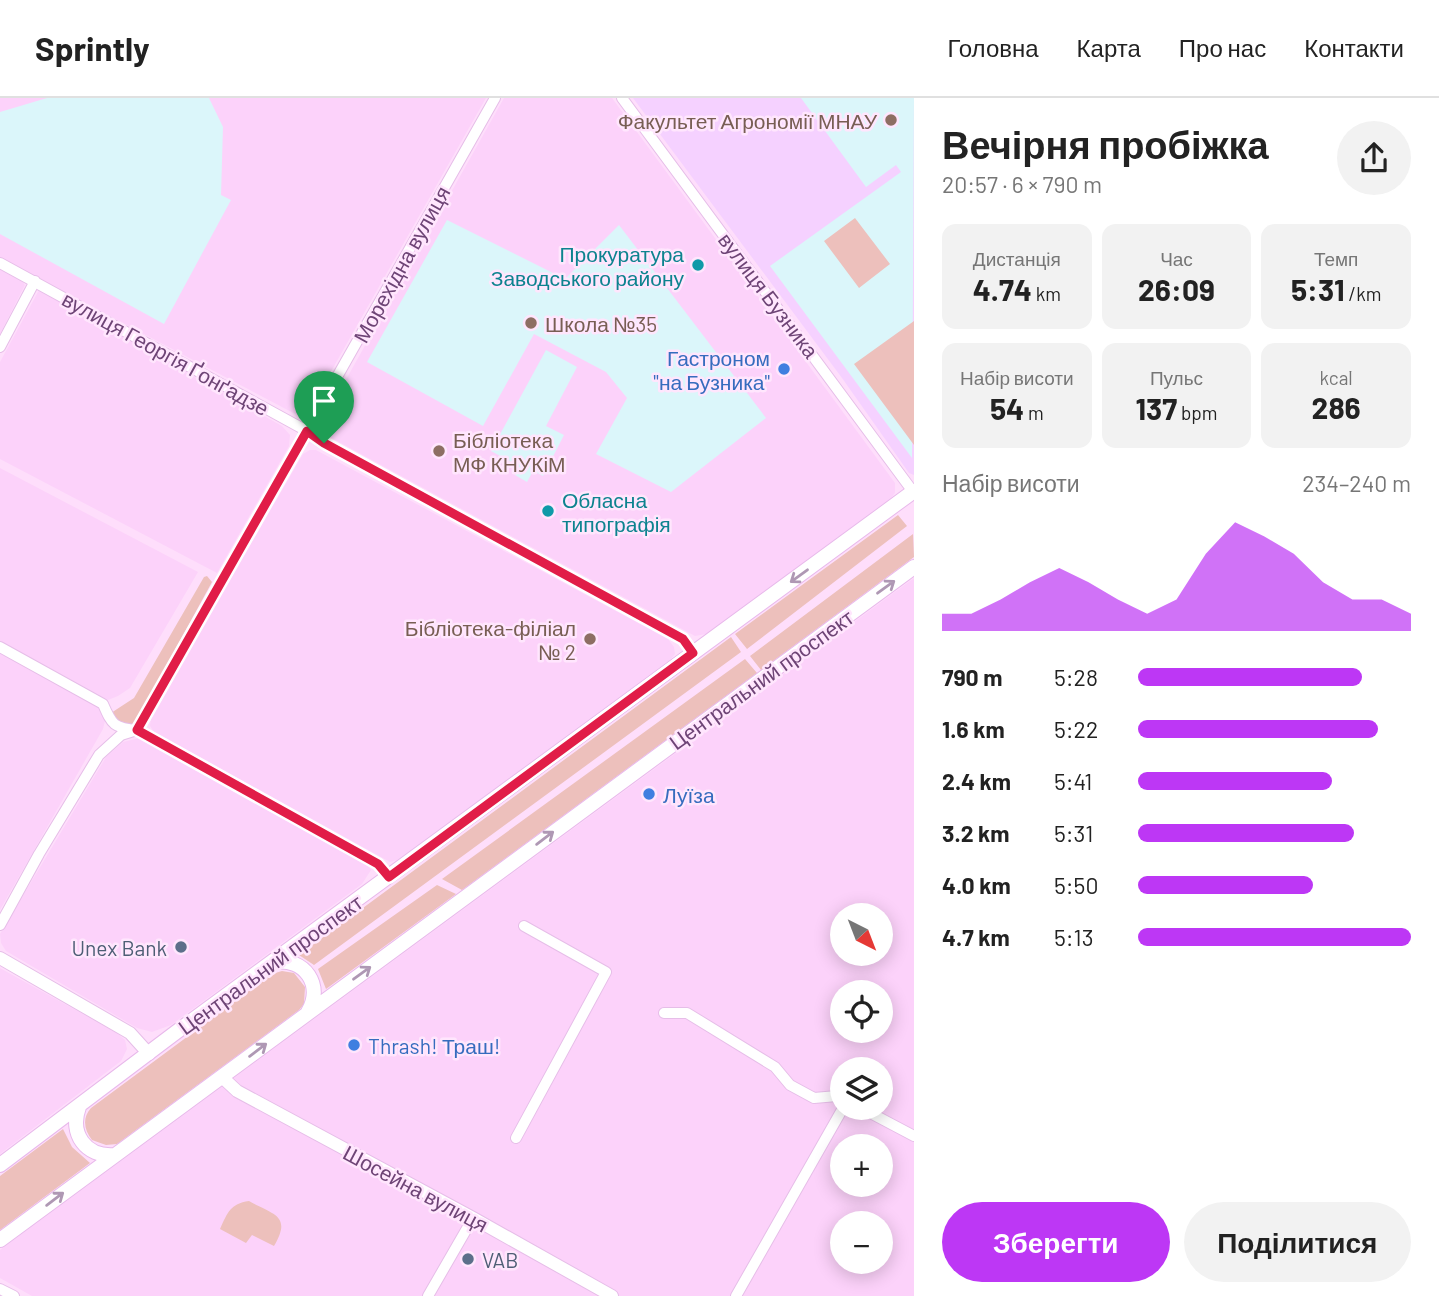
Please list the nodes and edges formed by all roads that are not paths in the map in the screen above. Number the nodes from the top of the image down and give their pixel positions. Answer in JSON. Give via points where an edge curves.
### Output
{"nodes":[{"id":1,"x":495,"y":98,"type":"edge"},
{"id":2,"x":622,"y":98,"type":"edge"},
{"id":3,"x":0,"y":262,"type":"edge"},
{"id":4,"x":35,"y":281,"type":"junction"},
{"id":5,"x":0,"y":348,"type":"edge"},
{"id":6,"x":307,"y":431,"type":"junction"},
{"id":7,"x":914,"y":492,"type":"edge"},
{"id":8,"x":914,"y":567,"type":"edge"},
{"id":9,"x":0,"y":647,"type":"edge"},
{"id":10,"x":693,"y":653,"type":"junction"},
{"id":11,"x":137,"y":730,"type":"junction"},
{"id":12,"x":389,"y":877,"type":"junction"},
{"id":13,"x":0,"y":925,"type":"edge"},
{"id":14,"x":523,"y":926,"type":"dead end"},
{"id":15,"x":0,"y":958,"type":"edge"},
{"id":16,"x":274,"y":962,"type":"junction"},
{"id":17,"x":664,"y":1013,"type":"dead end"},
{"id":18,"x":307,"y":1014,"type":"junction"},
{"id":19,"x":149,"y":1054,"type":"junction"},
{"id":20,"x":222,"y":1077,"type":"junction"},
{"id":21,"x":830,"y":1097,"type":"edge"},
{"id":22,"x":79,"y":1107,"type":"junction"},
{"id":23,"x":836,"y":1120,"type":"edge"},
{"id":24,"x":884,"y":1120,"type":"edge"},
{"id":25,"x":914,"y":1136,"type":"edge"},
{"id":26,"x":516,"y":1138,"type":"dead end"},
{"id":27,"x":114,"y":1155,"type":"junction"},
{"id":28,"x":0,"y":1165,"type":"edge"},
{"id":29,"x":473,"y":1218,"type":"junction"},
{"id":30,"x":0,"y":1240,"type":"edge"},
{"id":31,"x":0,"y":1289,"type":"edge"},
{"id":32,"x":14,"y":1296,"type":"edge"},
{"id":33,"x":428,"y":1296,"type":"edge"},
{"id":34,"x":612,"y":1296,"type":"edge"},
{"id":35,"x":736,"y":1296,"type":"edge"}],
"edges":[{"from":1,"to":6,"type":"street","name":"Морехідна вулиця"},
{"from":2,"to":7,"type":"street","name":"вулиця Бузника"},
{"from":3,"to":4,"type":"street","name":"вулиця Георгія Ґонґадзе"},
{"from":4,"to":5,"type":"street"},
{"from":4,"to":6,"type":"street","name":"вулиця Георгія Ґонґадзе"},
{"from":6,"to":10,"type":"street","name":"вулиця Георгія Ґонґадзе","via":[[683,639]]},
{"from":6,"to":11,"type":"street","name":"Морехідна вулиця"},
{"from":7,"to":10,"type":"main road","name":"Центральний проспект","one_way":true},
{"from":18,"to":8,"type":"main road","name":"Центральний проспект","one_way":true},
{"from":9,"to":11,"type":"street","via":[[103,704],[110,721],[120,729]]},
{"from":10,"to":12,"type":"main road","name":"Центральний проспект"},
{"from":11,"to":12,"type":"street","via":[[378,864]]},
{"from":11,"to":13,"type":"street","via":[[121,735],[99,755]]},
{"from":12,"to":16,"type":"main road","name":"Центральний проспект"},
{"from":14,"to":26,"type":"street","via":[[606,972]]},
{"from":15,"to":19,"type":"street","via":[[130,1033]]},
{"from":16,"to":18,"type":"main road","via":[[296,963],[308,973],[314,993]]},
{"from":16,"to":19,"type":"main road","name":"Центральний проспект"},
{"from":17,"to":21,"type":"street","via":[[687,1013],[775,1068],[790,1085],[814,1098]]},
{"from":20,"to":18,"type":"main road","name":"Центральний проспект","one_way":true},
{"from":19,"to":22,"type":"main road","name":"Центральний проспект"},
{"from":20,"to":27,"type":"main road","name":"Центральний проспект"},
{"from":20,"to":29,"type":"street","name":"Шосейна вулиця","via":[[237,1091]]},
{"from":22,"to":27,"type":"main road","via":[[75,1125],[81,1142],[96,1153]]},
{"from":22,"to":28,"type":"main road","name":"Центральний проспект"},
{"from":23,"to":35,"type":"street"},
{"from":24,"to":25,"type":"street"},
{"from":30,"to":27,"type":"main road","name":"Центральний проспект","one_way":true},
{"from":29,"to":33,"type":"street"},
{"from":29,"to":34,"type":"street","name":"Шосейна вулиця"},
{"from":31,"to":32,"type":"street"}]}
